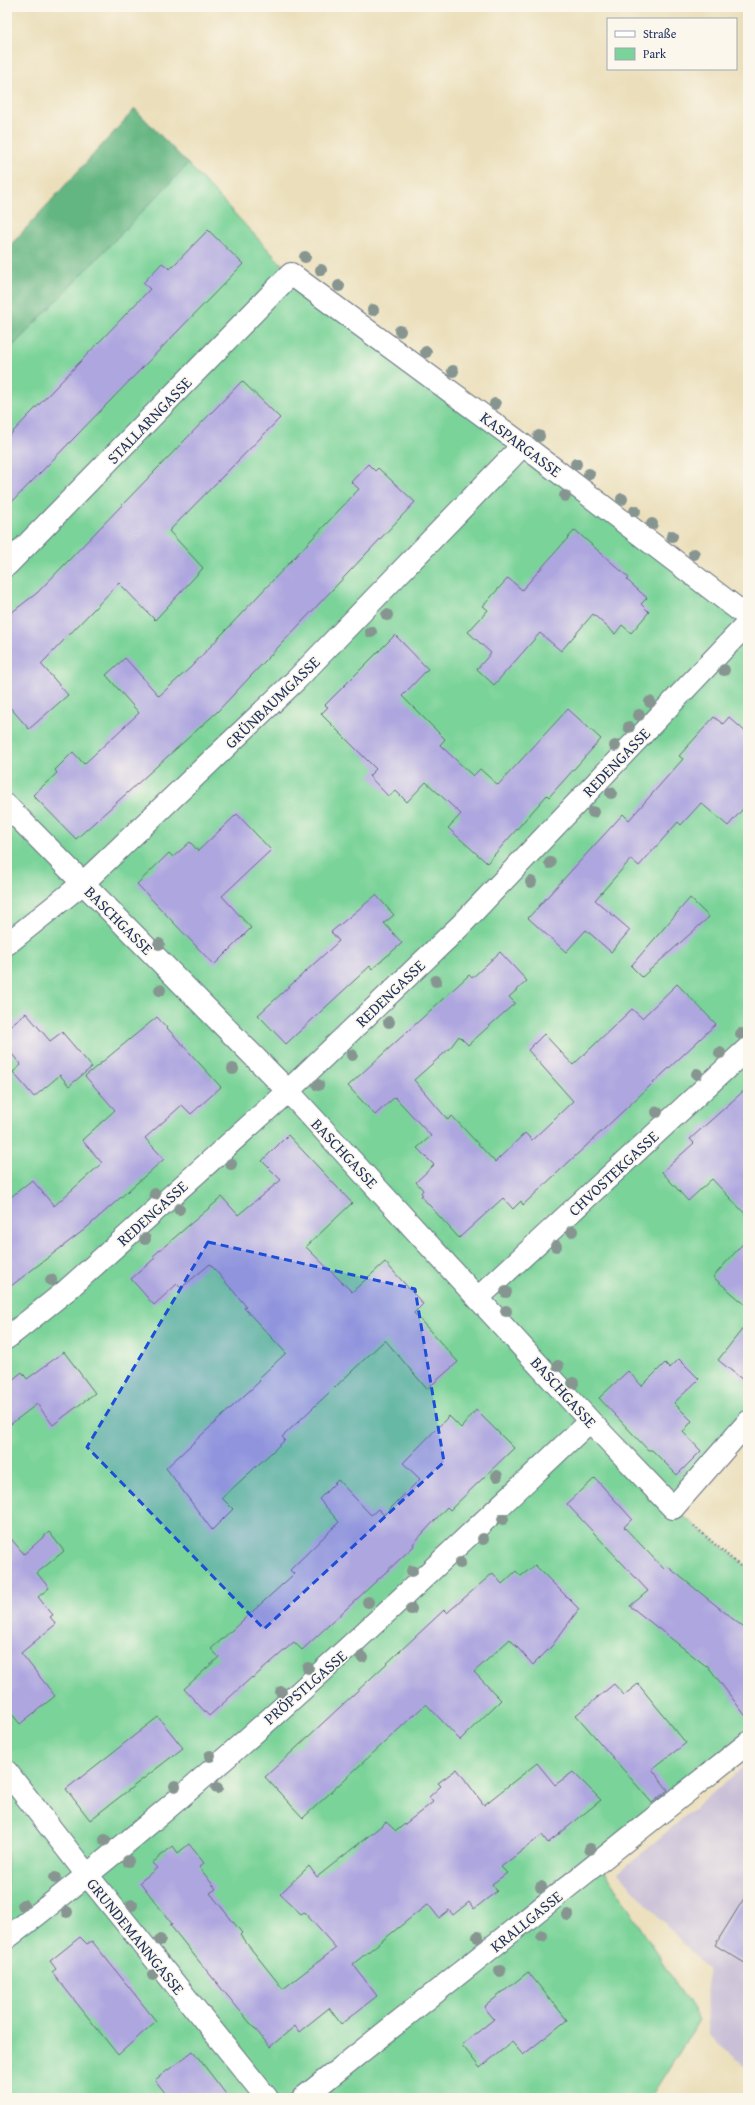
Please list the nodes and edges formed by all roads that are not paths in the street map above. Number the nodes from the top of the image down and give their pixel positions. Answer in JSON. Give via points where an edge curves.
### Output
{"nodes":[{"id":1,"x":291,"y":274,"type":"joint"},
{"id":2,"x":523,"y":445,"type":"junction"},
{"id":3,"x":7,"y":565,"type":"edge"},
{"id":4,"x":748,"y":617,"type":"edge"},
{"id":5,"x":748,"y":623,"type":"edge"},
{"id":6,"x":7,"y":806,"type":"edge"},
{"id":7,"x":82,"y":884,"type":"junction"},
{"id":8,"x":7,"y":944,"type":"edge"},
{"id":9,"x":748,"y":1048,"type":"edge"},
{"id":10,"x":288,"y":1091,"type":"junction"},
{"id":11,"x":478,"y":1298,"type":"junction"},
{"id":12,"x":7,"y":1338,"type":"edge"},
{"id":13,"x":590,"y":1421,"type":"junction"},
{"id":14,"x":748,"y":1422,"type":"edge"},
{"id":15,"x":748,"y":1743,"type":"edge"},
{"id":16,"x":7,"y":1772,"type":"edge"},
{"id":17,"x":88,"y":1876,"type":"junction"},
{"id":18,"x":7,"y":1938,"type":"edge"},
{"id":19,"x":267,"y":2098,"type":"edge"},
{"id":20,"x":303,"y":2098,"type":"edge"}],
"edges":[{"from":1,"to":2,"type":"street","name":"KASPARGASSE"},
{"from":1,"to":3,"type":"street","name":"STALLARNGASSE"},
{"from":2,"to":4,"type":"street","name":"KASPARGASSE"},
{"from":2,"to":7,"type":"street","name":"GRÜNBAUMGASSE","via":[[296,680]]},
{"from":5,"to":10,"type":"street","name":"REDENGASSE","via":[[460,926]]},
{"from":6,"to":7,"type":"street","name":"BASCHGASSE"},
{"from":7,"to":8,"type":"street","name":"GRÜNBAUMGASSE"},
{"from":7,"to":10,"type":"street","name":"BASCHGASSE"},
{"from":9,"to":11,"type":"street","name":"CHVOSTEKGASSE"},
{"from":10,"to":11,"type":"street","name":"BASCHGASSE"},
{"from":10,"to":12,"type":"street","name":"REDENGASSE","via":[[67,1290]]},
{"from":11,"to":13,"type":"street","name":"BASCHGASSE"},
{"from":13,"to":14,"type":"street","name":"BASCHGASSE","via":[[673,1508]]},
{"from":13,"to":17,"type":"street","name":"PRÖPSTLGASSE","via":[[342,1655]]},
{"from":15,"to":20,"type":"street","name":"KRALLGASSE"},
{"from":16,"to":17,"type":"street","name":"GRUNDEMANNGASSE"},
{"from":17,"to":18,"type":"street","name":"PRÖPSTLGASSE"},
{"from":17,"to":19,"type":"street","name":"GRUNDEMANNGASSE"}]}
